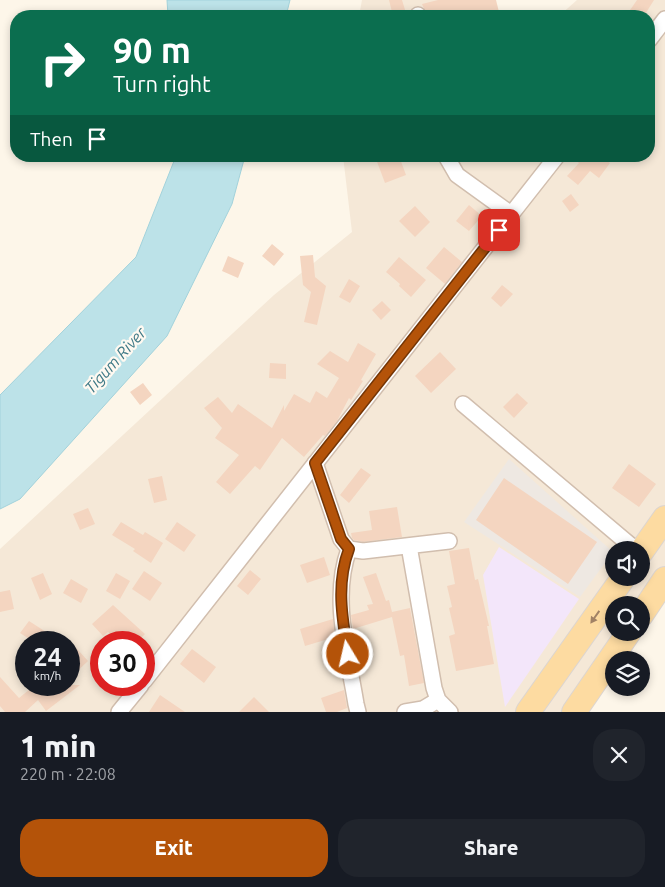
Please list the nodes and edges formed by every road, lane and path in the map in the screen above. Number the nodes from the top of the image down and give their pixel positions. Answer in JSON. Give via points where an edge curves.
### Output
{"nodes":[{"id":1,"x":665,"y":20,"type":"edge"},
{"id":2,"x":655,"y":32,"type":"edge"},
{"id":3,"x":449,"y":162,"type":"edge"},
{"id":4,"x":552,"y":162,"type":"edge"},
{"id":5,"x":511,"y":214,"type":"junction"},
{"id":6,"x":463,"y":404,"type":"dead end"},
{"id":7,"x":315,"y":463,"type":"junction"},
{"id":8,"x":665,"y":518,"type":"edge"},
{"id":9,"x":449,"y":540,"type":"dead end"},
{"id":10,"x":625,"y":541,"type":"edge"},
{"id":11,"x":649,"y":541,"type":"edge"},
{"id":12,"x":409,"y":546,"type":"junction"},
{"id":13,"x":349,"y":549,"type":"junction"},
{"id":14,"x":665,"y":579,"type":"edge"},
{"id":15,"x":617,"y":586,"type":"edge"},
{"id":16,"x":650,"y":601,"type":"edge"},
{"id":17,"x":623,"y":641,"type":"edge"},
{"id":18,"x":155,"y":667,"type":"edge"},
{"id":19,"x":131,"y":696,"type":"edge"},
{"id":20,"x":438,"y":700,"type":"junction"},
{"id":21,"x":119,"y":712,"type":"edge"},
{"id":22,"x":358,"y":712,"type":"edge"},
{"id":23,"x":406,"y":712,"type":"edge"},
{"id":24,"x":450,"y":712,"type":"edge"},
{"id":25,"x":528,"y":712,"type":"edge"},
{"id":26,"x":574,"y":712,"type":"edge"}],
"edges":[{"from":1,"to":2,"type":"street"},
{"from":3,"to":5,"type":"street","via":[[457,175]]},
{"from":4,"to":5,"type":"street"},
{"from":5,"to":7,"type":"street"},
{"from":6,"to":10,"type":"street"},
{"from":7,"to":13,"type":"street","via":[[341,539]]},
{"from":7,"to":18,"type":"street"},
{"from":8,"to":11,"type":"main road"},
{"from":9,"to":12,"type":"street"},
{"from":12,"to":13,"type":"street"},
{"from":12,"to":20,"type":"street"},
{"from":13,"to":22,"type":"street","via":[[343,565],[340,597]]},
{"from":14,"to":16,"type":"main road"},
{"from":15,"to":25,"type":"main road","one_way":true},
{"from":17,"to":26,"type":"main road"},
{"from":19,"to":21,"type":"street"},
{"from":20,"to":23,"type":"street","via":[[423,709]]},
{"from":20,"to":24,"type":"street"}]}
